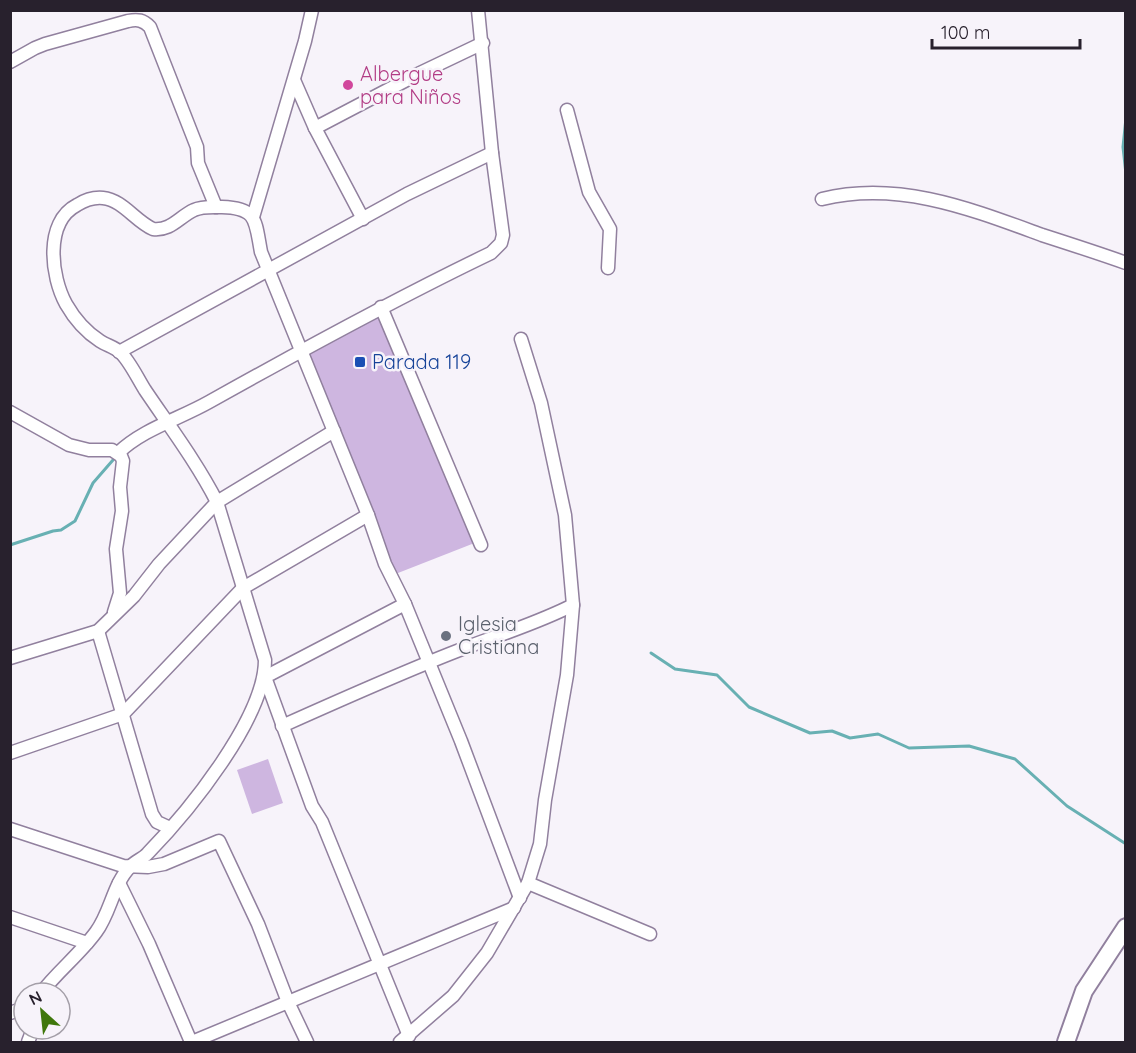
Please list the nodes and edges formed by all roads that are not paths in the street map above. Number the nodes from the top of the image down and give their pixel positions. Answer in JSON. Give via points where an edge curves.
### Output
{"nodes":[{"id":1,"x":312,"y":10,"type":"edge"},
{"id":2,"x":478,"y":10,"type":"edge"},
{"id":3,"x":483,"y":43,"type":"junction"},
{"id":4,"x":10,"y":62,"type":"edge"},
{"id":5,"x":294,"y":80,"type":"junction"},
{"id":6,"x":567,"y":110,"type":"dead end"},
{"id":7,"x":315,"y":128,"type":"junction"},
{"id":8,"x":492,"y":153,"type":"junction"},
{"id":9,"x":822,"y":199,"type":"dead end"},
{"id":10,"x":216,"y":207,"type":"junction"},
{"id":11,"x":253,"y":217,"type":"junction"},
{"id":12,"x":363,"y":219,"type":"junction"},
{"id":13,"x":1125,"y":263,"type":"edge"},
{"id":14,"x":608,"y":268,"type":"dead end"},
{"id":15,"x":268,"y":269,"type":"junction"},
{"id":16,"x":381,"y":308,"type":"junction"},
{"id":17,"x":521,"y":339,"type":"dead end"},
{"id":18,"x":303,"y":350,"type":"junction"},
{"id":19,"x":119,"y":352,"type":"junction"},
{"id":20,"x":10,"y":411,"type":"edge"},
{"id":21,"x":168,"y":423,"type":"junction"},
{"id":22,"x":334,"y":431,"type":"junction"},
{"id":23,"x":118,"y":453,"type":"junction"},
{"id":24,"x":217,"y":502,"type":"junction"},
{"id":25,"x":368,"y":515,"type":"junction"},
{"id":26,"x":481,"y":545,"type":"dead end"},
{"id":27,"x":243,"y":588,"type":"junction"},
{"id":28,"x":405,"y":604,"type":"junction"},
{"id":29,"x":573,"y":605,"type":"junction"},
{"id":30,"x":114,"y":614,"type":"junction"},
{"id":31,"x":98,"y":631,"type":"junction"},
{"id":32,"x":10,"y":658,"type":"edge"},
{"id":33,"x":428,"y":662,"type":"junction"},
{"id":34,"x":265,"y":677,"type":"junction"},
{"id":35,"x":123,"y":714,"type":"junction"},
{"id":36,"x":282,"y":726,"type":"junction"},
{"id":37,"x":10,"y":753,"type":"edge"},
{"id":38,"x":170,"y":828,"type":"junction"},
{"id":39,"x":10,"y":829,"type":"edge"},
{"id":40,"x":131,"y":865,"type":"junction"},
{"id":41,"x":119,"y":883,"type":"junction"},
{"id":42,"x":528,"y":883,"type":"junction"},
{"id":43,"x":517,"y":903,"type":"junction"},
{"id":44,"x":10,"y":917,"type":"edge"},
{"id":45,"x":1125,"y":927,"type":"edge"},
{"id":46,"x":650,"y":934,"type":"dead end"},
{"id":47,"x":87,"y":943,"type":"junction"},
{"id":48,"x":379,"y":965,"type":"junction"},
{"id":49,"x":52,"y":981,"type":"edge"},
{"id":50,"x":288,"y":1002,"type":"junction"},
{"id":51,"x":404,"y":1039,"type":"edge"},
{"id":52,"x":192,"y":1042,"type":"edge"},
{"id":53,"x":307,"y":1042,"type":"edge"},
{"id":54,"x":1066,"y":1042,"type":"edge"}],
"edges":[{"from":1,"to":5,"type":"street"},
{"from":2,"to":3,"type":"street"},
{"from":3,"to":7,"type":"street"},
{"from":3,"to":8,"type":"street"},
{"from":4,"to":10,"type":"street","via":[[45,44],[128,21],[144,21],[150,27],[197,147],[198,163]]},
{"from":5,"to":7,"type":"street"},
{"from":5,"to":11,"type":"street"},
{"from":6,"to":14,"type":"street","via":[[589,192],[610,229]]},
{"from":7,"to":12,"type":"street"},
{"from":8,"to":12,"type":"street"},
{"from":8,"to":16,"type":"street","via":[[501,243],[491,253]]},
{"from":9,"to":13,"type":"street","via":[[848,194],[902,193],[971,209]]},
{"from":10,"to":11,"type":"street","via":[[244,210]]},
{"from":10,"to":19,"type":"street","via":[[194,210],[160,230],[145,226],[121,205],[101,198],[83,201],[64,214],[56,230],[54,254],[59,289],[75,318],[91,335]]},
{"from":11,"to":15,"type":"street"},
{"from":12,"to":15,"type":"street"},
{"from":15,"to":18,"type":"street"},
{"from":15,"to":19,"type":"street"},
{"from":16,"to":18,"type":"street"},
{"from":16,"to":26,"type":"street"},
{"from":17,"to":29,"type":"street","via":[[541,403],[565,515]]},
{"from":18,"to":21,"type":"street"},
{"from":18,"to":22,"type":"street"},
{"from":19,"to":21,"type":"street"},
{"from":20,"to":23,"type":"street","via":[[69,445]]},
{"from":21,"to":23,"type":"street"},
{"from":21,"to":24,"type":"street"},
{"from":22,"to":24,"type":"street"},
{"from":22,"to":25,"type":"street"},
{"from":23,"to":30,"type":"street","via":[[123,461],[116,549],[120,593]]},
{"from":24,"to":27,"type":"street"},
{"from":24,"to":30,"type":"street"},
{"from":25,"to":27,"type":"street"},
{"from":25,"to":28,"type":"street","via":[[385,564]]},
{"from":27,"to":34,"type":"street","via":[[265,660]]},
{"from":27,"to":35,"type":"street"},
{"from":28,"to":33,"type":"street"},
{"from":28,"to":34,"type":"street"},
{"from":29,"to":33,"type":"street"},
{"from":29,"to":42,"type":"street","via":[[567,675],[540,844]]},
{"from":30,"to":31,"type":"street"},
{"from":31,"to":32,"type":"street"},
{"from":31,"to":35,"type":"street"},
{"from":33,"to":36,"type":"street"},
{"from":33,"to":43,"type":"street","via":[[461,741]]},
{"from":34,"to":36,"type":"street"},
{"from":34,"to":38,"type":"street","via":[[251,713],[223,759]]},
{"from":35,"to":37,"type":"street"},
{"from":35,"to":38,"type":"street","via":[[152,814],[157,822]]},
{"from":36,"to":48,"type":"street"},
{"from":38,"to":40,"type":"street","via":[[147,854]]},
{"from":39,"to":40,"type":"street","via":[[123,866]]},
{"from":40,"to":41,"type":"street"},
{"from":40,"to":50,"type":"street","via":[[164,864],[219,841],[258,924]]},
{"from":41,"to":47,"type":"street","via":[[105,917]]},
{"from":41,"to":52,"type":"street"},
{"from":42,"to":43,"type":"street"},
{"from":42,"to":46,"type":"street"},
{"from":43,"to":48,"type":"street"},
{"from":43,"to":51,"type":"street","via":[[463,985]]},
{"from":44,"to":47,"type":"street"},
{"from":45,"to":54,"type":"street","via":[[1084,991]]},
{"from":47,"to":49,"type":"street"},
{"from":48,"to":50,"type":"street"},
{"from":48,"to":51,"type":"street"},
{"from":50,"to":52,"type":"street"},
{"from":50,"to":53,"type":"street"}]}
